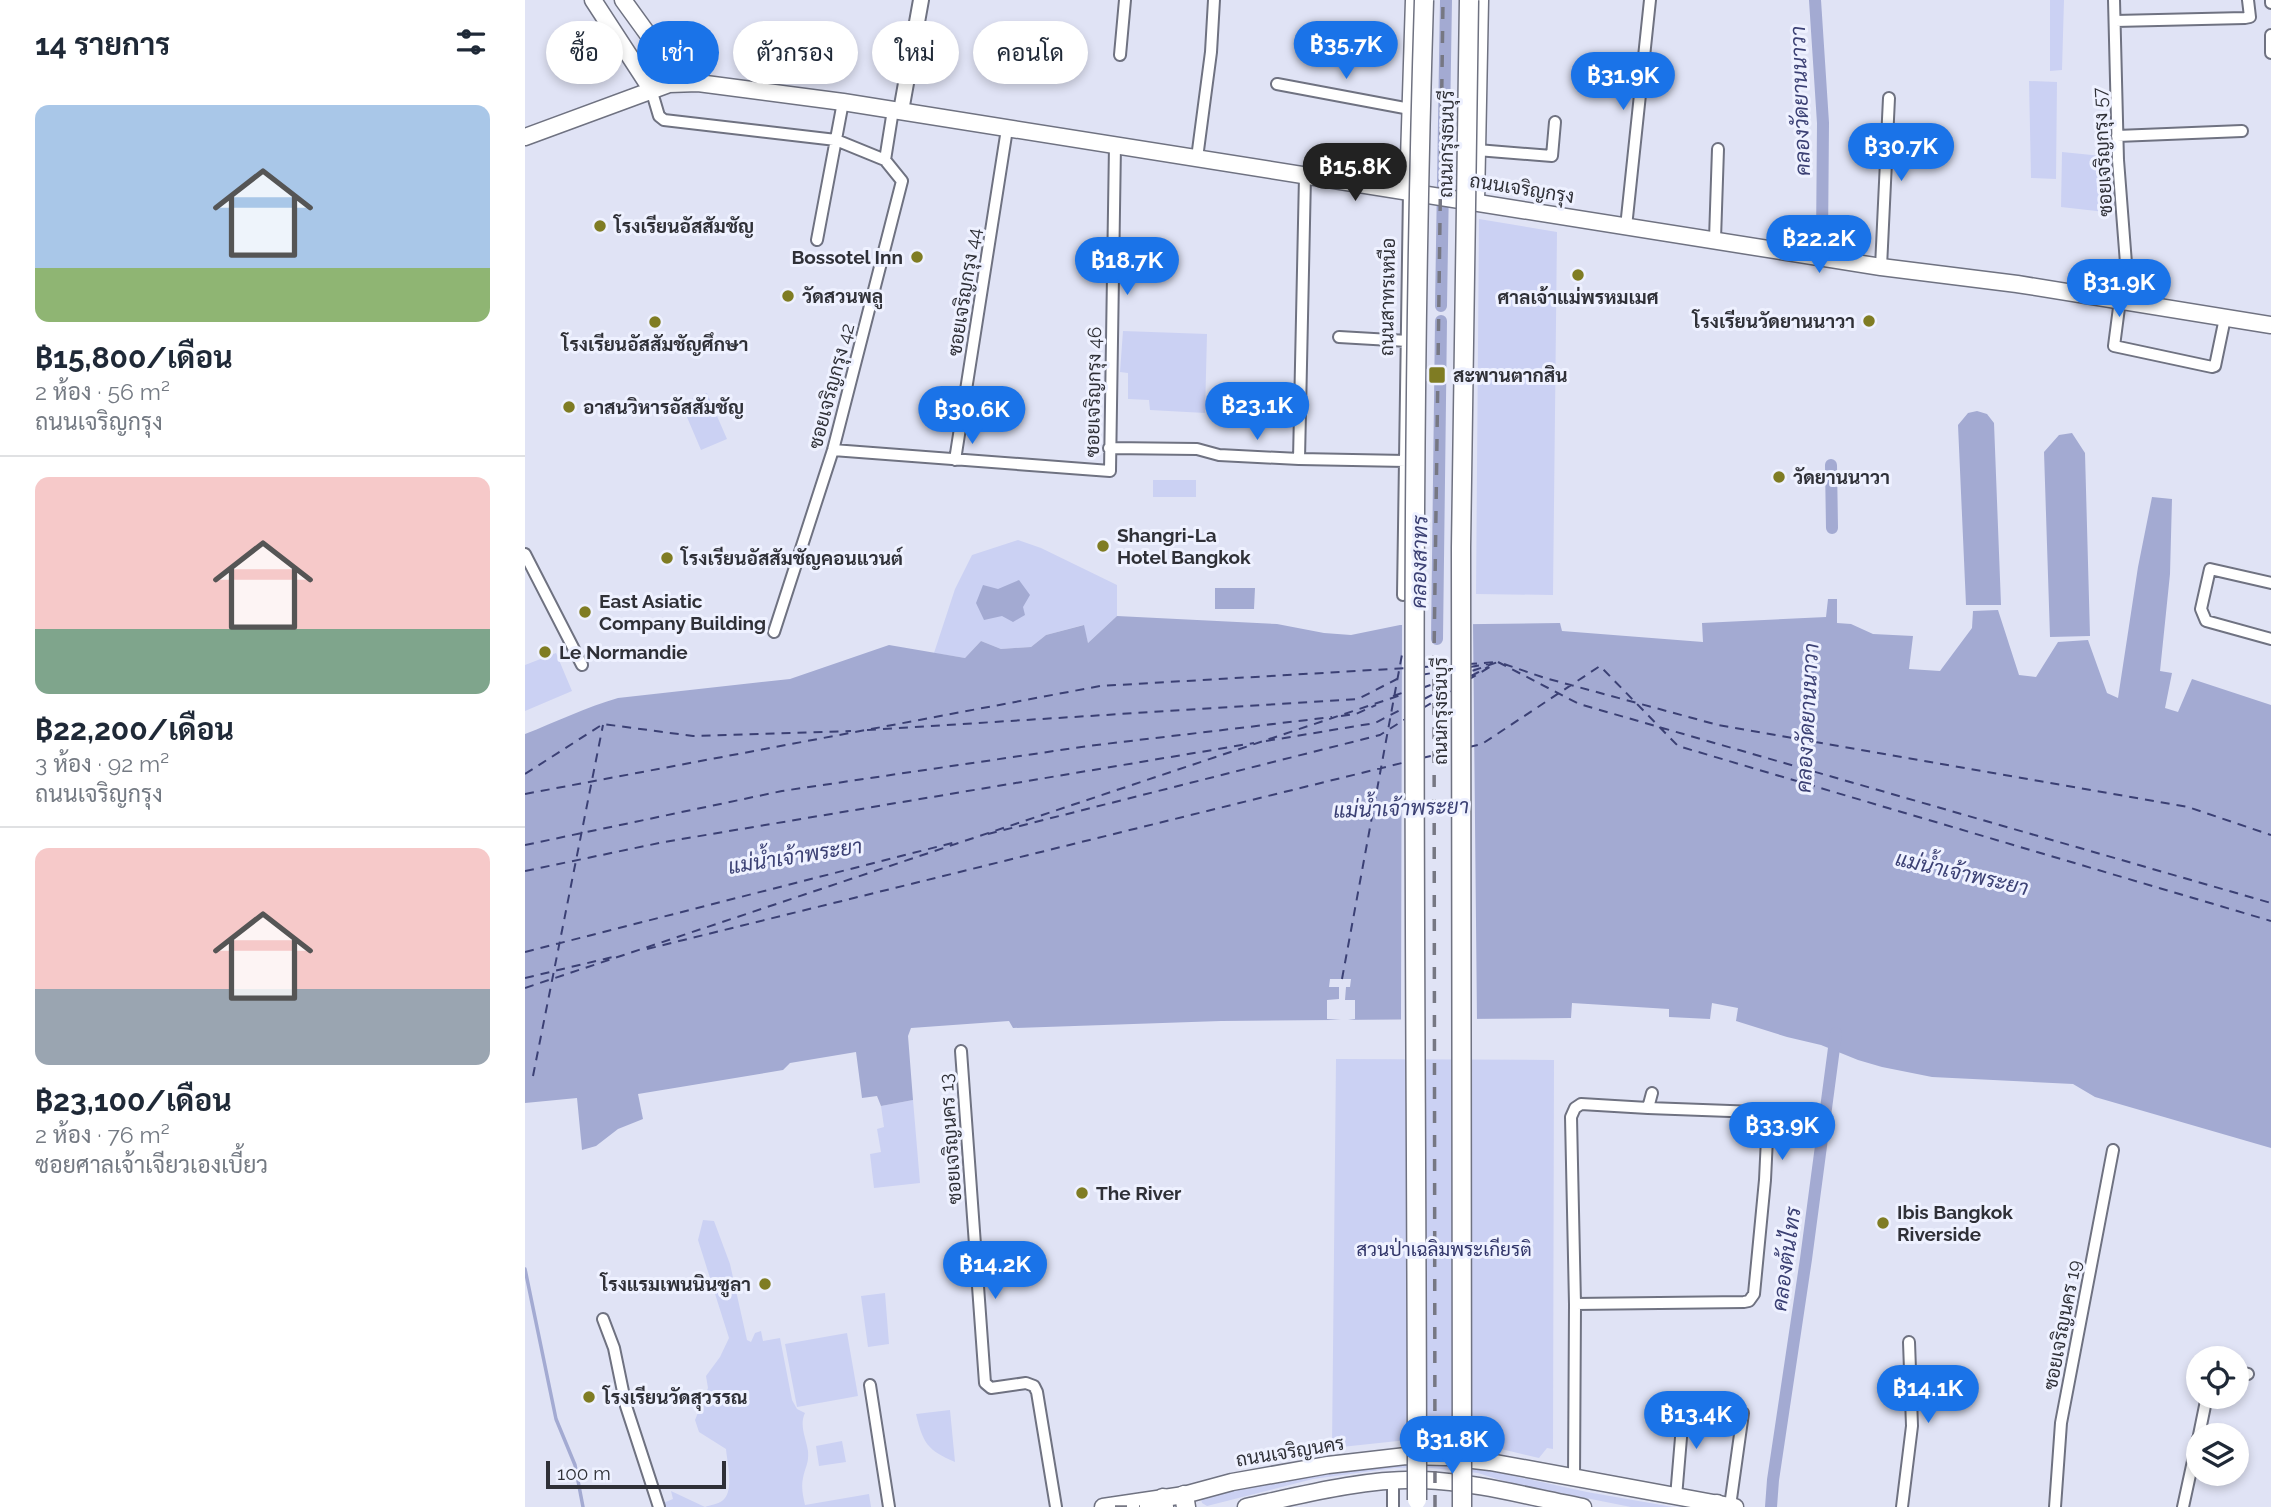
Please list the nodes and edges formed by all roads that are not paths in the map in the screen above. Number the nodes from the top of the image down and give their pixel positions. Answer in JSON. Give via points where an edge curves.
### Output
{"nodes":[{"id":1,"x":593,"y":0,"type":"edge"},
{"id":2,"x":623,"y":0,"type":"edge"},
{"id":3,"x":921,"y":0,"type":"edge"},
{"id":4,"x":1125,"y":0,"type":"edge"},
{"id":5,"x":1214,"y":0,"type":"edge"},
{"id":6,"x":1415,"y":0,"type":"edge"},
{"id":7,"x":1424,"y":0,"type":"edge"},
{"id":8,"x":1469,"y":0,"type":"edge"},
{"id":9,"x":1479,"y":0,"type":"edge"},
{"id":10,"x":1650,"y":0,"type":"edge"},
{"id":11,"x":2114,"y":0,"type":"edge"},
{"id":12,"x":2249,"y":0,"type":"edge"},
{"id":13,"x":2115,"y":21,"type":"junction"},
{"id":14,"x":637,"y":22,"type":"edge"},
{"id":15,"x":2271,"y":35,"type":"edge"},
{"id":16,"x":2271,"y":53,"type":"edge"},
{"id":17,"x":1120,"y":55,"type":"dead end"},
{"id":18,"x":659,"y":84,"type":"edge"},
{"id":19,"x":706,"y":84,"type":"edge"},
{"id":20,"x":1277,"y":84,"type":"dead end"},
{"id":21,"x":651,"y":89,"type":"junction"},
{"id":22,"x":1889,"y":98,"type":"dead end"},
{"id":23,"x":843,"y":102,"type":"junction"},
{"id":24,"x":1411,"y":109,"type":"junction"},
{"id":25,"x":897,"y":110,"type":"junction"},
{"id":26,"x":1555,"y":122,"type":"dead end"},
{"id":27,"x":1007,"y":129,"type":"junction"},
{"id":28,"x":2242,"y":131,"type":"dead end"},
{"id":29,"x":2117,"y":136,"type":"junction"},
{"id":30,"x":525,"y":137,"type":"edge"},
{"id":31,"x":836,"y":139,"type":"junction"},
{"id":32,"x":1115,"y":145,"type":"junction"},
{"id":33,"x":1718,"y":149,"type":"dead end"},
{"id":34,"x":1477,"y":150,"type":"junction"},
{"id":35,"x":1197,"y":158,"type":"junction"},
{"id":36,"x":885,"y":159,"type":"junction"},
{"id":37,"x":1305,"y":176,"type":"junction"},
{"id":38,"x":1409,"y":191,"type":"junction"},
{"id":39,"x":1467,"y":200,"type":"junction"},
{"id":40,"x":1626,"y":227,"type":"junction"},
{"id":41,"x":1715,"y":239,"type":"junction"},
{"id":42,"x":817,"y":240,"type":"dead end"},
{"id":43,"x":1881,"y":267,"type":"junction"},
{"id":44,"x":2125,"y":301,"type":"junction"},
{"id":45,"x":2225,"y":318,"type":"junction"},
{"id":46,"x":2271,"y":326,"type":"edge"},
{"id":47,"x":1339,"y":337,"type":"dead end"},
{"id":48,"x":1408,"y":341,"type":"junction"},
{"id":49,"x":1109,"y":448,"type":"junction"},
{"id":50,"x":833,"y":450,"type":"junction"},
{"id":51,"x":955,"y":460,"type":"junction"},
{"id":52,"x":1299,"y":460,"type":"junction"},
{"id":53,"x":1406,"y":461,"type":"junction"},
{"id":54,"x":525,"y":554,"type":"edge"},
{"id":55,"x":2271,"y":583,"type":"edge"},
{"id":56,"x":1403,"y":595,"type":"dead end"},
{"id":57,"x":775,"y":632,"type":"dead end"},
{"id":58,"x":2271,"y":639,"type":"edge"},
{"id":59,"x":582,"y":665,"type":"dead end"},
{"id":60,"x":961,"y":1051,"type":"dead end"},
{"id":61,"x":1652,"y":1093,"type":"dead end"},
{"id":62,"x":1648,"y":1108,"type":"junction"},
{"id":63,"x":2113,"y":1150,"type":"dead end"},
{"id":64,"x":1575,"y":1304,"type":"junction"},
{"id":65,"x":603,"y":1319,"type":"dead end"},
{"id":66,"x":1909,"y":1342,"type":"dead end"},
{"id":67,"x":870,"y":1385,"type":"dead end"},
{"id":68,"x":1684,"y":1402,"type":"dead end"},
{"id":69,"x":1743,"y":1413,"type":"dead end"},
{"id":70,"x":1574,"y":1479,"type":"junction"},
{"id":71,"x":1393,"y":1480,"type":"junction"},
{"id":72,"x":2187,"y":1486,"type":"edge"},
{"id":73,"x":1676,"y":1497,"type":"junction"},
{"id":74,"x":1185,"y":1501,"type":"edge"},
{"id":75,"x":1289,"y":1502,"type":"edge"},
{"id":76,"x":1164,"y":1503,"type":"edge"},
{"id":77,"x":1543,"y":1503,"type":"edge"},
{"id":78,"x":1417,"y":1505,"type":"edge"},
{"id":79,"x":1724,"y":1506,"type":"edge"},
{"id":80,"x":659,"y":1507,"type":"edge"},
{"id":81,"x":889,"y":1507,"type":"edge"},
{"id":82,"x":1056,"y":1507,"type":"edge"},
{"id":83,"x":1103,"y":1507,"type":"edge"},
{"id":84,"x":1246,"y":1507,"type":"edge"},
{"id":85,"x":1393,"y":1507,"type":"edge"},
{"id":86,"x":1462,"y":1507,"type":"edge"},
{"id":87,"x":1583,"y":1507,"type":"edge"},
{"id":88,"x":1902,"y":1507,"type":"edge"},
{"id":89,"x":2056,"y":1507,"type":"edge"},
{"id":90,"x":2183,"y":1507,"type":"edge"}],
"edges":[{"from":1,"to":21,"type":"main road"},
{"from":2,"to":14,"type":"main road"},
{"from":3,"to":25,"type":"street"},
{"from":4,"to":17,"type":"street"},
{"from":5,"to":35,"type":"street"},
{"from":6,"to":24,"type":"main road","name":"ถนนสาทรเหนือ"},
{"from":7,"to":78,"type":"main road","name":"ถนนกรุงธนบุรี","bridge":true,"via":[[1415,550]]},
{"from":8,"to":86,"type":"main road","name":"ถนนกรุงธนบุรี","bridge":true,"via":[[1461,548]]},
{"from":9,"to":34,"type":"main road"},
{"from":10,"to":40,"type":"street"},
{"from":11,"to":13,"type":"street","name":"ซอยเจริญกรุง 57"},
{"from":12,"to":13,"type":"street","via":[[2250,17],[2245,18]]},
{"from":13,"to":29,"type":"street","name":"ซอยเจริญกรุง 57"},
{"from":15,"to":16,"type":"street"},
{"from":18,"to":21,"type":"main road","name":"ถนนเจริญกรุง"},
{"from":19,"to":23,"type":"main road","name":"ถนนเจริญกรุง"},
{"from":20,"to":24,"type":"street"},
{"from":21,"to":30,"type":"main road","name":"ถนนเจริญกรุง"},
{"from":21,"to":31,"type":"street","via":[[659,116],[669,122]]},
{"from":22,"to":43,"type":"street"},
{"from":23,"to":25,"type":"main road","name":"ถนนเจริญกรุง"},
{"from":23,"to":31,"type":"street"},
{"from":24,"to":38,"type":"main road","name":"ถนนสาทรเหนือ"},
{"from":25,"to":27,"type":"main road","name":"ถนนเจริญกรุง"},
{"from":25,"to":36,"type":"street"},
{"from":26,"to":34,"type":"street","via":[[1552,156]]},
{"from":27,"to":32,"type":"main road","name":"ถนนเจริญกรุง"},
{"from":27,"to":51,"type":"street","name":"ซอยเจริญกรุง 44"},
{"from":28,"to":29,"type":"street"},
{"from":29,"to":44,"type":"street","name":"ซอยเจริญกรุง 57"},
{"from":31,"to":36,"type":"street"},
{"from":31,"to":42,"type":"street"},
{"from":32,"to":35,"type":"main road","name":"ถนนเจริญกรุง"},
{"from":32,"to":49,"type":"street","name":"ซอยเจริญกรุง 46"},
{"from":33,"to":41,"type":"street"},
{"from":34,"to":39,"type":"main road"},
{"from":35,"to":37,"type":"main road","name":"ถนนเจริญกรุง"},
{"from":36,"to":50,"type":"street","name":"ซอยเจริญกรุง 42","via":[[902,183]]},
{"from":37,"to":38,"type":"main road","name":"ถนนเจริญกรุง"},
{"from":37,"to":52,"type":"street"},
{"from":38,"to":39,"type":"main road","name":"ถนนเจริญกรุง"},
{"from":38,"to":48,"type":"street","name":"ถนนสาทรเหนือ"},
{"from":39,"to":40,"type":"main road","name":"ถนนเจริญกรุง"},
{"from":40,"to":41,"type":"main road","name":"ถนนเจริญกรุง"},
{"from":41,"to":43,"type":"main road","name":"ถนนเจริญกรุง"},
{"from":43,"to":44,"type":"main road","name":"ถนนเจริญกรุง"},
{"from":44,"to":45,"type":"main road","name":"ถนนเจริญกรุง"},
{"from":44,"to":45,"type":"street","name":"ซอยเจริญกรุง 57","via":[[2114,346],[2212,367]]},
{"from":45,"to":46,"type":"main road","name":"ถนนเจริญกรุง"},
{"from":47,"to":48,"type":"street"},
{"from":48,"to":53,"type":"street","name":"ถนนสาทรเหนือ"},
{"from":49,"to":51,"type":"street","name":"ซอยเจริญกรุง 46","via":[[1109,471]]},
{"from":49,"to":52,"type":"street","via":[[1197,449],[1219,456]]},
{"from":50,"to":51,"type":"street"},
{"from":50,"to":57,"type":"street","name":"ซอยเจริญกรุง 42"},
{"from":52,"to":53,"type":"street"},
{"from":53,"to":56,"type":"street","name":"ถนนสาทรเหนือ"},
{"from":54,"to":59,"type":"street"},
{"from":55,"to":58,"type":"street","via":[[2210,569],[2201,610],[2206,621]]},
{"from":60,"to":82,"type":"street","name":"ซอยเจริญนคร 13","via":[[985,1383],[991,1388],[1034,1386]]},
{"from":61,"to":62,"type":"street"},
{"from":62,"to":64,"type":"street","via":[[1581,1104],[1571,1117]]},
{"from":62,"to":64,"type":"street","via":[[1757,1112],[1768,1117],[1753,1298],[1744,1302]]},
{"from":63,"to":89,"type":"street","name":"ซอยเจริญนคร 19","via":[[2061,1423]]},
{"from":64,"to":70,"type":"street"},
{"from":65,"to":80,"type":"street"},
{"from":66,"to":88,"type":"street","via":[[1912,1426]]},
{"from":67,"to":81,"type":"street"},
{"from":68,"to":73,"type":"street"},
{"from":69,"to":79,"type":"street"},
{"from":70,"to":73,"type":"main road","name":"ถนนเจริญนคร"},
{"from":70,"to":74,"type":"main road","name":"ถนนเจริญนคร","via":[[1490,1462],[1406,1456],[1286,1472]]},
{"from":71,"to":75,"type":"main road"},
{"from":71,"to":77,"type":"main road","via":[[1453,1482]]},
{"from":71,"to":85,"type":"street"},
{"from":72,"to":90,"type":"street"},
{"from":73,"to":79,"type":"main road","name":"ถนนเจริญนคร"},
{"from":74,"to":76,"type":"main road","name":"ถนนเจริญนคร"},
{"from":75,"to":84,"type":"main road"},
{"from":76,"to":83,"type":"main road","name":"ถนนเจริญนคร"},
{"from":77,"to":87,"type":"main road"}]}
